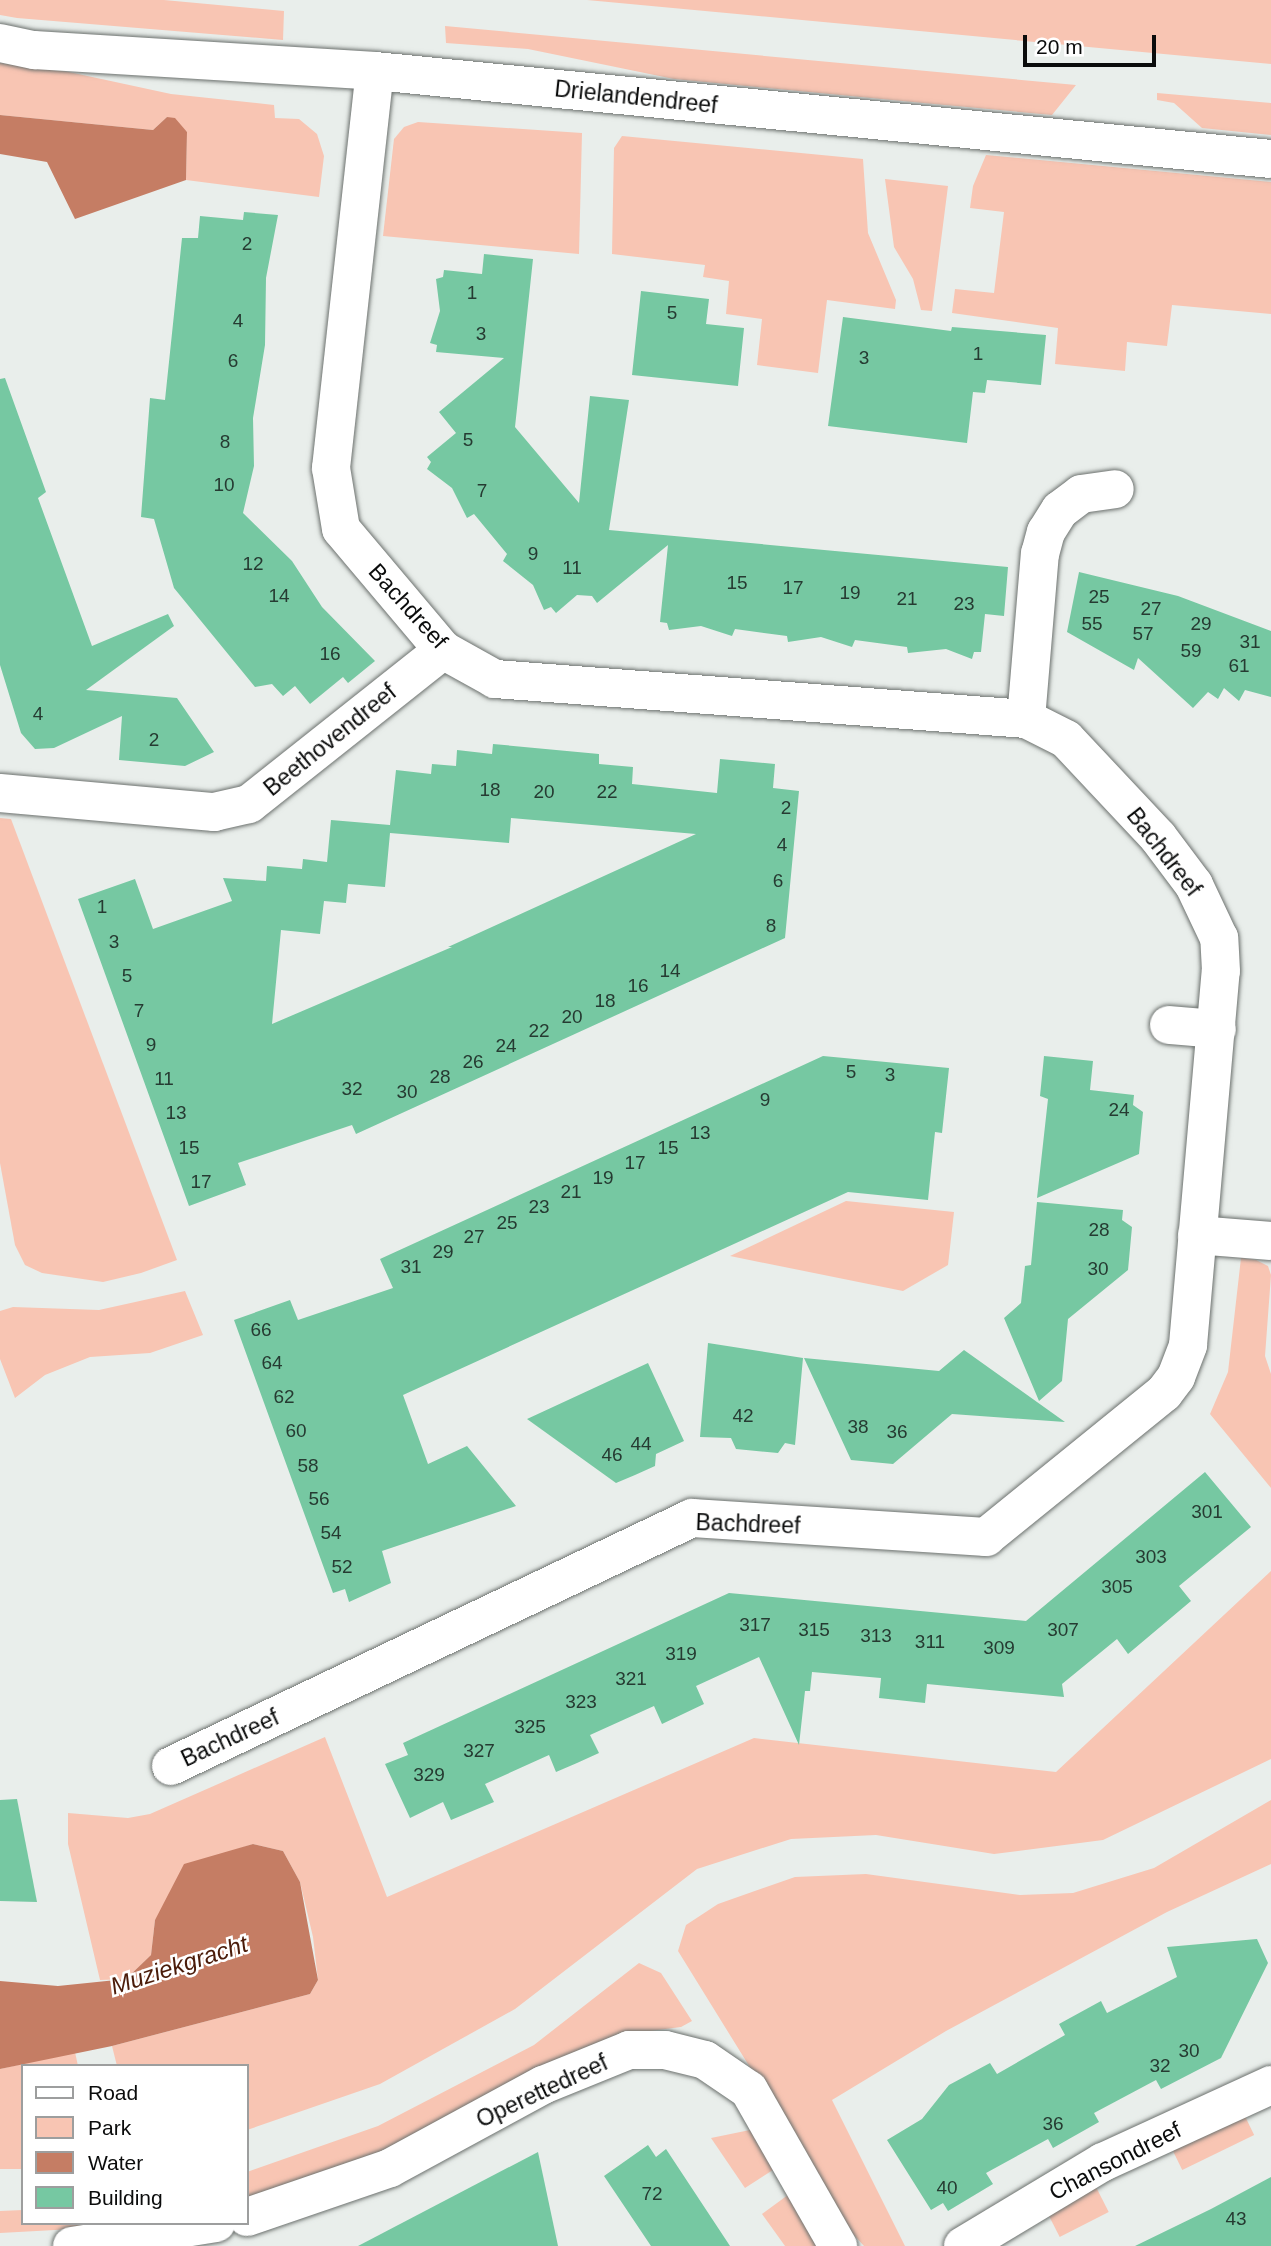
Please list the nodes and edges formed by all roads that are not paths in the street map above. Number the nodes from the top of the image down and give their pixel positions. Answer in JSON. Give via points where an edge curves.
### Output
{"nodes":[{"id":1,"x":0,"y":43,"type":"edge"},
{"id":2,"x":375,"y":71,"type":"junction"},
{"id":3,"x":1271,"y":159,"type":"edge"},
{"id":4,"x":1115,"y":489,"type":"dead end"},
{"id":5,"x":443,"y":650,"type":"junction"},
{"id":6,"x":1026,"y":719,"type":"junction"},
{"id":7,"x":0,"y":793,"type":"edge"},
{"id":8,"x":1169,"y":1026,"type":"dead end"},
{"id":9,"x":1216,"y":1029,"type":"junction"},
{"id":10,"x":1197,"y":1235,"type":"junction"},
{"id":11,"x":1271,"y":1241,"type":"edge"},
{"id":12,"x":171,"y":1766,"type":"dead end"},
{"id":13,"x":1271,"y":2085,"type":"edge"},
{"id":14,"x":248,"y":2217,"type":"edge"},
{"id":15,"x":203,"y":2225,"type":"edge"},
{"id":16,"x":72,"y":2246,"type":"edge"},
{"id":17,"x":838,"y":2246,"type":"edge"},
{"id":18,"x":963,"y":2246,"type":"edge"}],
"edges":[{"from":1,"to":2,"type":"street","name":"Drielandendreef","via":[[34,50]]},
{"from":2,"to":3,"type":"street","name":"Drielandendreef"},
{"from":2,"to":5,"type":"street","name":"Bachdreef","via":[[331,468],[341,529]]},
{"from":4,"to":6,"type":"street","via":[[1081,494],[1060,510],[1046,532],[1040,554]]},
{"from":5,"to":6,"type":"street","name":"Bachdreef","via":[[495,679]]},
{"from":5,"to":7,"type":"street","name":"Beethovendreef","via":[[249,804],[215,812]]},
{"from":6,"to":9,"type":"street","name":"Bachdreef","via":[[1066,739],[1158,837],[1194,886],[1219,938]]},
{"from":8,"to":9,"type":"street"},
{"from":9,"to":10,"type":"street","name":"Bachdreef"},
{"from":10,"to":11,"type":"street"},
{"from":10,"to":12,"type":"street","name":"Bachdreef","via":[[1188,1345],[1176,1377],[1164,1393],[986,1536],[692,1518]]},
{"from":13,"to":18,"type":"street","name":"Chansondreef","via":[[1103,2162]]},
{"from":14,"to":17,"type":"street","name":"Operettedreef","via":[[390,2168],[544,2085],[629,2050],[665,2050],[705,2060],[749,2090]]},
{"from":15,"to":16,"type":"street"}]}
